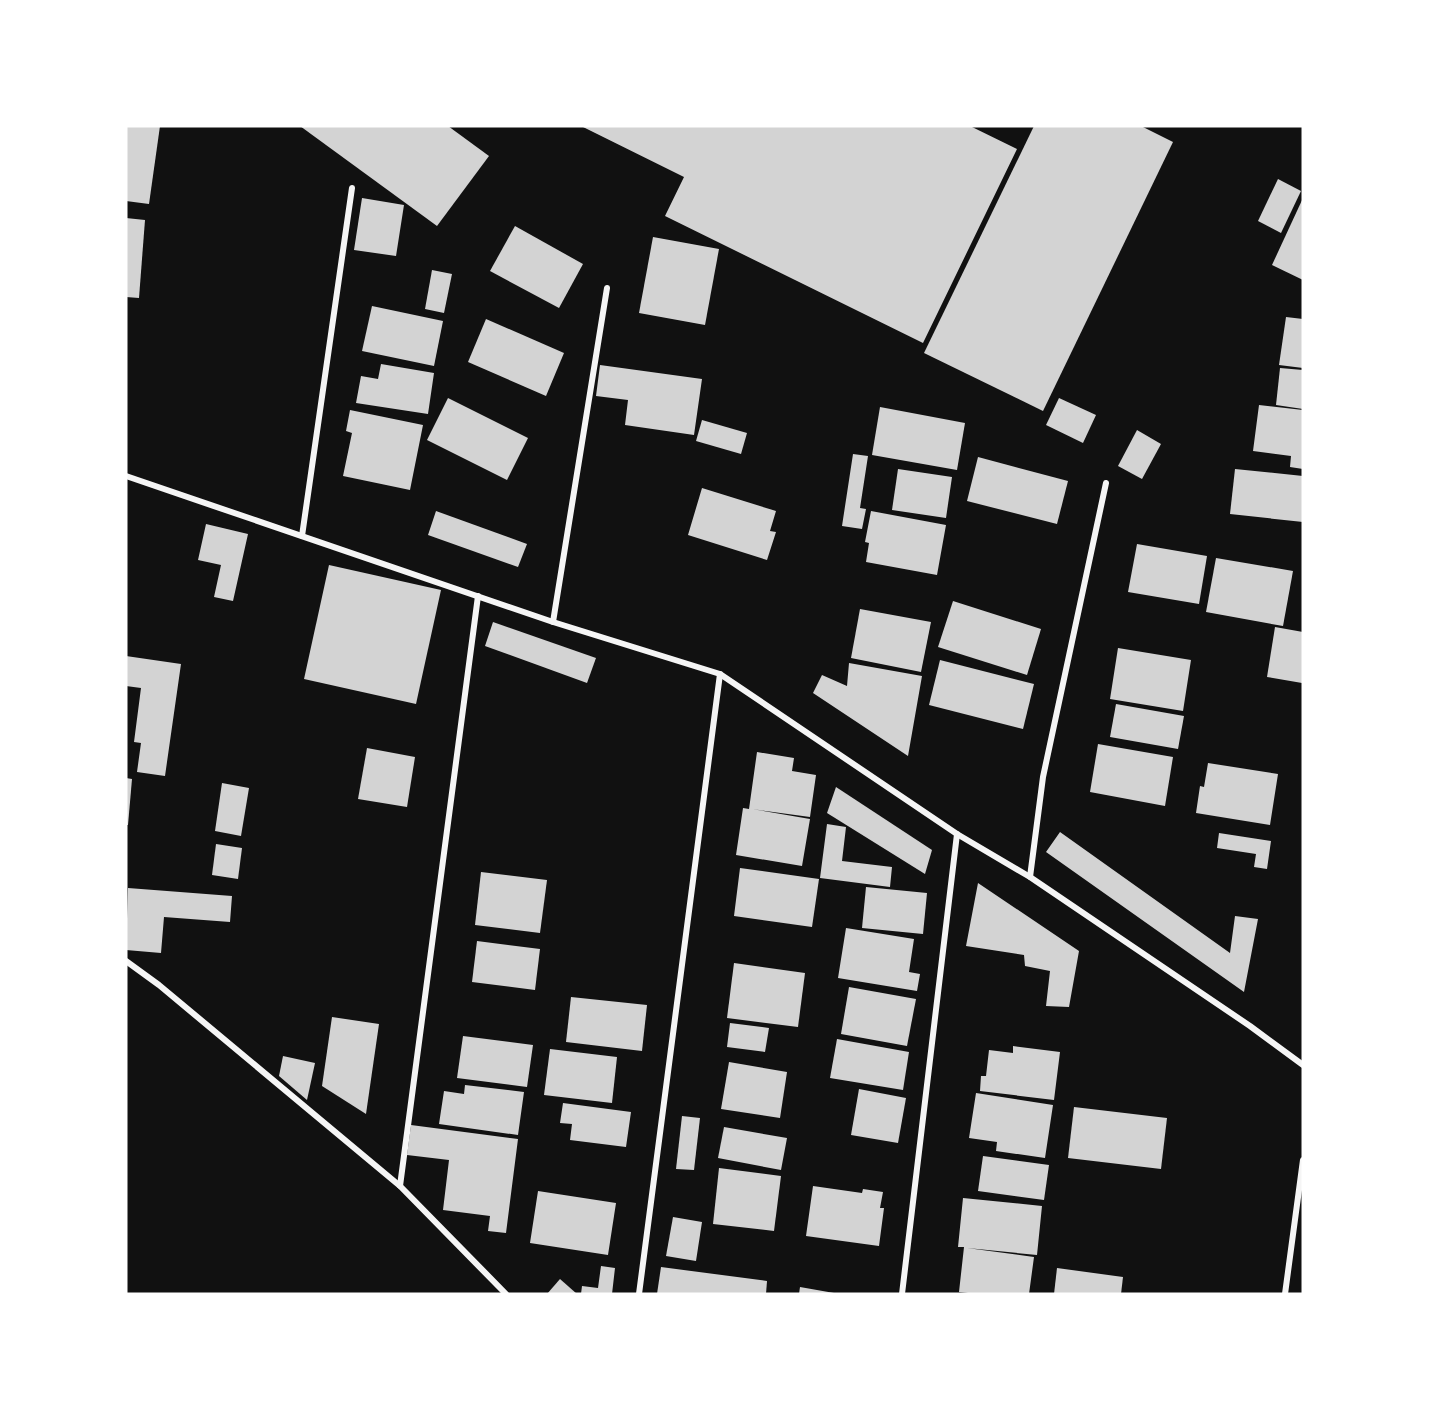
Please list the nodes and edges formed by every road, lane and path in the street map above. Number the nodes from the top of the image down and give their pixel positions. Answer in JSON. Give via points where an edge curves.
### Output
{"nodes":[{"id":1,"x":352,"y":188,"type":"dead end"},
{"id":2,"x":607,"y":288,"type":"dead end"},
{"id":3,"x":126,"y":476,"type":"edge"},
{"id":4,"x":1106,"y":483,"type":"dead end"},
{"id":5,"x":302,"y":536,"type":"junction"},
{"id":6,"x":478,"y":596,"type":"junction"},
{"id":7,"x":553,"y":622,"type":"junction"},
{"id":8,"x":720,"y":674,"type":"junction"},
{"id":9,"x":957,"y":834,"type":"junction"},
{"id":10,"x":1030,"y":876,"type":"junction"},
{"id":11,"x":126,"y":961,"type":"edge"},
{"id":12,"x":1303,"y":1065,"type":"edge"},
{"id":13,"x":1303,"y":1160,"type":"edge"},
{"id":14,"x":400,"y":1186,"type":"junction"},
{"id":15,"x":506,"y":1294,"type":"edge"},
{"id":16,"x":639,"y":1294,"type":"edge"},
{"id":17,"x":903,"y":1294,"type":"edge"},
{"id":18,"x":1285,"y":1294,"type":"edge"}],
"edges":[{"from":1,"to":5,"type":"street"},
{"from":2,"to":7,"type":"street"},
{"from":3,"to":5,"type":"street"},
{"from":4,"to":10,"type":"street","via":[[1043,777]]},
{"from":5,"to":6,"type":"street"},
{"from":6,"to":7,"type":"street"},
{"from":6,"to":14,"type":"street"},
{"from":7,"to":8,"type":"street"},
{"from":8,"to":9,"type":"street"},
{"from":8,"to":16,"type":"street"},
{"from":9,"to":10,"type":"street"},
{"from":9,"to":17,"type":"street"},
{"from":10,"to":12,"type":"street"},
{"from":11,"to":14,"type":"street"},
{"from":13,"to":18,"type":"street"},
{"from":14,"to":15,"type":"street"}]}
